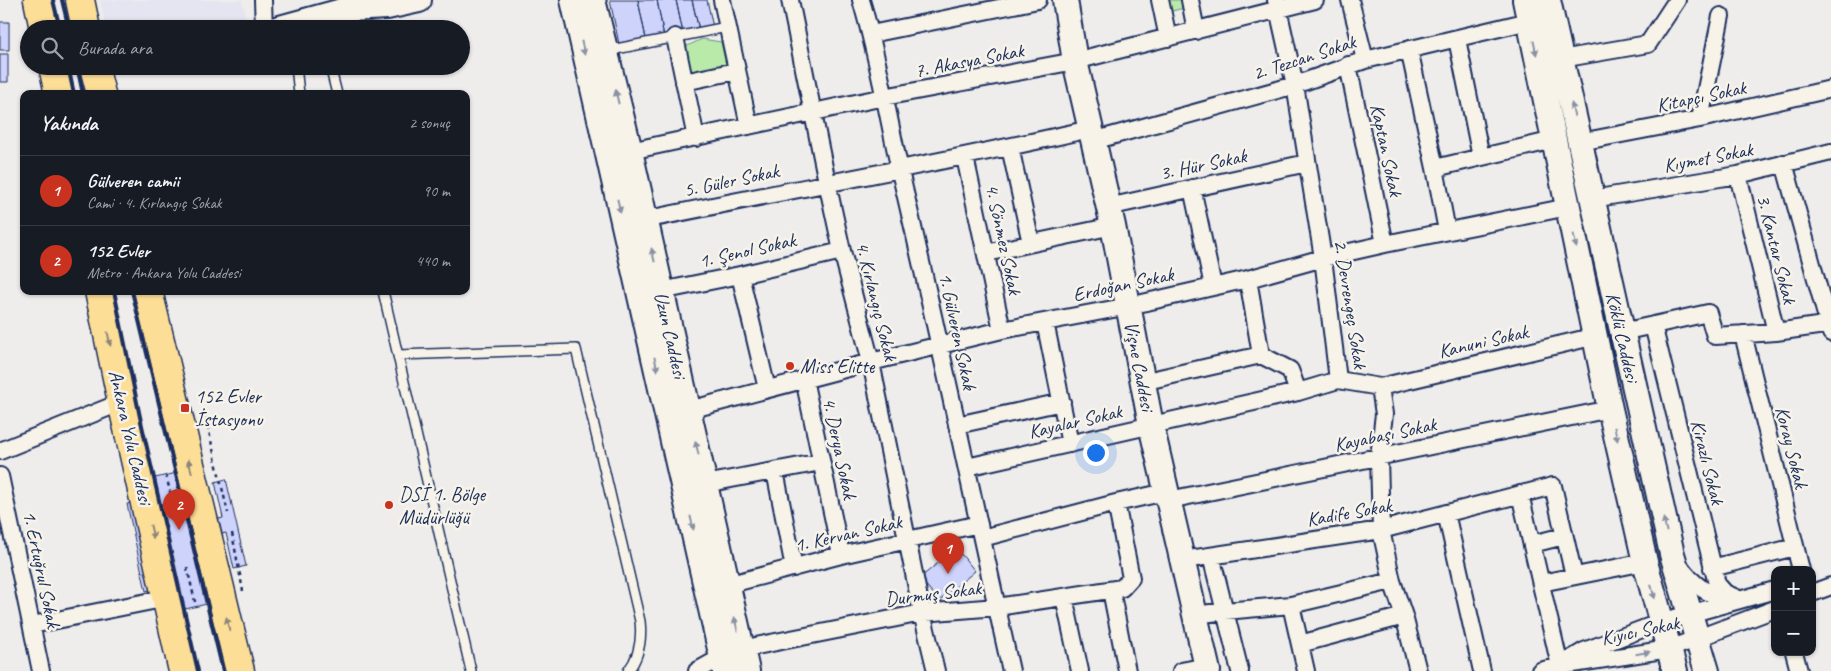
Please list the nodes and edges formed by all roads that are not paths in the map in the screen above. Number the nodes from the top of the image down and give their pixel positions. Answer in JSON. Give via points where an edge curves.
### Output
{"nodes":[{"id":1,"x":38,"y":0,"type":"edge"},
{"id":2,"x":80,"y":0,"type":"edge"},
{"id":3,"x":263,"y":0,"type":"edge"},
{"id":4,"x":419,"y":0,"type":"edge"},
{"id":5,"x":573,"y":0,"type":"edge"},
{"id":6,"x":593,"y":0,"type":"edge"},
{"id":7,"x":722,"y":0,"type":"edge"},
{"id":8,"x":790,"y":0,"type":"edge"},
{"id":9,"x":861,"y":0,"type":"edge"},
{"id":10,"x":1038,"y":0,"type":"edge"},
{"id":11,"x":1056,"y":0,"type":"edge"},
{"id":12,"x":1065,"y":0,"type":"edge"},
{"id":13,"x":1160,"y":0,"type":"edge"},
{"id":14,"x":1190,"y":0,"type":"edge"},
{"id":15,"x":1315,"y":0,"type":"edge"},
{"id":16,"x":1350,"y":0,"type":"edge"},
{"id":17,"x":1548,"y":0,"type":"edge"},
{"id":18,"x":1677,"y":0,"type":"edge"},
{"id":19,"x":355,"y":3,"type":"edge"},
{"id":20,"x":1276,"y":4,"type":"edge"},
{"id":21,"x":972,"y":7,"type":"edge"},
{"id":22,"x":1527,"y":10,"type":"edge"},
{"id":23,"x":1721,"y":16,"type":"dead end"},
{"id":24,"x":42,"y":20,"type":"edge"},
{"id":25,"x":84,"y":20,"type":"edge"},
{"id":26,"x":264,"y":20,"type":"edge"},
{"id":27,"x":325,"y":20,"type":"edge"},
{"id":28,"x":727,"y":27,"type":"junction"},
{"id":29,"x":1196,"y":31,"type":"junction"},
{"id":30,"x":871,"y":34,"type":"junction"},
{"id":31,"x":675,"y":37,"type":"junction"},
{"id":32,"x":1168,"y":38,"type":"junction"},
{"id":33,"x":1457,"y":39,"type":"junction"},
{"id":34,"x":1409,"y":49,"type":"junction"},
{"id":35,"x":606,"y":51,"type":"junction"},
{"id":36,"x":1561,"y":59,"type":"junction"},
{"id":37,"x":1365,"y":60,"type":"junction"},
{"id":38,"x":1075,"y":61,"type":"junction"},
{"id":39,"x":1348,"y":64,"type":"junction"},
{"id":40,"x":736,"y":71,"type":"junction"},
{"id":41,"x":55,"y":75,"type":"edge"},
{"id":42,"x":97,"y":75,"type":"edge"},
{"id":43,"x":297,"y":75,"type":"edge"},
{"id":44,"x":332,"y":75,"type":"edge"},
{"id":45,"x":684,"y":82,"type":"junction"},
{"id":46,"x":1295,"y":85,"type":"junction"},
{"id":47,"x":1831,"y":88,"type":"edge"},
{"id":48,"x":58,"y":90,"type":"edge"},
{"id":49,"x":100,"y":90,"type":"edge"},
{"id":50,"x":299,"y":90,"type":"edge"},
{"id":51,"x":336,"y":90,"type":"edge"},
{"id":52,"x":884,"y":97,"type":"junction"},
{"id":53,"x":813,"y":113,"type":"junction"},
{"id":54,"x":1700,"y":118,"type":"junction"},
{"id":55,"x":750,"y":126,"type":"junction"},
{"id":56,"x":1092,"y":135,"type":"junction"},
{"id":57,"x":696,"y":138,"type":"junction"},
{"id":58,"x":1554,"y":140,"type":"junction"},
{"id":59,"x":1580,"y":142,"type":"junction"},
{"id":60,"x":1010,"y":147,"type":"junction"},
{"id":61,"x":630,"y":151,"type":"junction"},
{"id":62,"x":1831,"y":152,"type":"edge"},
{"id":63,"x":965,"y":157,"type":"junction"},
{"id":64,"x":1481,"y":157,"type":"junction"},
{"id":65,"x":1307,"y":163,"type":"junction"},
{"id":66,"x":1784,"y":163,"type":"junction"},
{"id":67,"x":1435,"y":168,"type":"junction"},
{"id":68,"x":900,"y":170,"type":"junction"},
{"id":69,"x":1738,"y":175,"type":"junction"},
{"id":70,"x":827,"y":182,"type":"junction"},
{"id":71,"x":1192,"y":188,"type":"junction"},
{"id":72,"x":1592,"y":199,"type":"junction"},
{"id":73,"x":1568,"y":208,"type":"junction"},
{"id":74,"x":1111,"y":216,"type":"junction"},
{"id":75,"x":644,"y":220,"type":"junction"},
{"id":76,"x":1446,"y":231,"type":"junction"},
{"id":77,"x":1031,"y":243,"type":"junction"},
{"id":78,"x":1385,"y":244,"type":"junction"},
{"id":79,"x":842,"y":250,"type":"junction"},
{"id":80,"x":986,"y":253,"type":"junction"},
{"id":81,"x":1323,"y":258,"type":"junction"},
{"id":82,"x":740,"y":274,"type":"junction"},
{"id":83,"x":1248,"y":279,"type":"junction"},
{"id":84,"x":1213,"y":286,"type":"junction"},
{"id":85,"x":661,"y":291,"type":"junction"},
{"id":86,"x":100,"y":295,"type":"edge"},
{"id":87,"x":149,"y":295,"type":"edge"},
{"id":88,"x":384,"y":295,"type":"edge"},
{"id":89,"x":1129,"y":306,"type":"junction"},
{"id":90,"x":1045,"y":322,"type":"junction"},
{"id":91,"x":1653,"y":324,"type":"junction"},
{"id":92,"x":1830,"y":327,"type":"edge"},
{"id":93,"x":1002,"y":330,"type":"junction"},
{"id":94,"x":1622,"y":332,"type":"junction"},
{"id":95,"x":1776,"y":332,"type":"junction"},
{"id":96,"x":1743,"y":334,"type":"junction"},
{"id":97,"x":1596,"y":336,"type":"junction"},
{"id":98,"x":940,"y":345,"type":"junction"},
{"id":99,"x":398,"y":355,"type":"junction"},
{"id":100,"x":1261,"y":356,"type":"junction"},
{"id":101,"x":871,"y":362,"type":"junction"},
{"id":102,"x":804,"y":379,"type":"junction"},
{"id":103,"x":1338,"y":380,"type":"junction"},
{"id":104,"x":1142,"y":382,"type":"junction"},
{"id":105,"x":1380,"y":387,"type":"junction"},
{"id":106,"x":767,"y":389,"type":"junction"},
{"id":107,"x":1298,"y":392,"type":"junction"},
{"id":108,"x":122,"y":402,"type":"junction"},
{"id":109,"x":1062,"y":402,"type":"junction"},
{"id":110,"x":1610,"y":409,"type":"junction"},
{"id":111,"x":689,"y":410,"type":"junction"},
{"id":112,"x":957,"y":425,"type":"junction"},
{"id":113,"x":1151,"y":425,"type":"junction"},
{"id":114,"x":1070,"y":444,"type":"junction"},
{"id":115,"x":0,"y":451,"type":"edge"},
{"id":116,"x":1379,"y":458,"type":"junction"},
{"id":117,"x":821,"y":462,"type":"junction"},
{"id":118,"x":967,"y":467,"type":"junction"},
{"id":119,"x":775,"y":471,"type":"junction"},
{"id":120,"x":0,"y":476,"type":"edge"},
{"id":121,"x":705,"y":484,"type":"junction"},
{"id":122,"x":1520,"y":494,"type":"junction"},
{"id":123,"x":1167,"y":496,"type":"junction"},
{"id":124,"x":1116,"y":502,"type":"junction"},
{"id":125,"x":1446,"y":513,"type":"junction"},
{"id":126,"x":1381,"y":530,"type":"junction"},
{"id":127,"x":981,"y":531,"type":"junction"},
{"id":128,"x":1564,"y":536,"type":"junction"},
{"id":129,"x":908,"y":540,"type":"junction"},
{"id":130,"x":1532,"y":544,"type":"junction"},
{"id":131,"x":1795,"y":547,"type":"junction"},
{"id":132,"x":1672,"y":554,"type":"junction"},
{"id":133,"x":841,"y":555,"type":"junction"},
{"id":134,"x":1211,"y":556,"type":"junction"},
{"id":135,"x":1183,"y":560,"type":"junction"},
{"id":136,"x":1645,"y":562,"type":"junction"},
{"id":137,"x":1800,"y":566,"type":"edge"},
{"id":138,"x":794,"y":568,"type":"junction"},
{"id":139,"x":1712,"y":568,"type":"junction"},
{"id":140,"x":1574,"y":576,"type":"junction"},
{"id":141,"x":1831,"y":577,"type":"edge"},
{"id":142,"x":1816,"y":579,"type":"edge"},
{"id":143,"x":1392,"y":581,"type":"junction"},
{"id":144,"x":1541,"y":583,"type":"junction"},
{"id":145,"x":727,"y":585,"type":"junction"},
{"id":146,"x":1831,"y":586,"type":"edge"},
{"id":147,"x":1111,"y":590,"type":"junction"},
{"id":148,"x":1771,"y":591,"type":"edge"},
{"id":149,"x":1816,"y":592,"type":"edge"},
{"id":150,"x":1064,"y":597,"type":"junction"},
{"id":151,"x":167,"y":598,"type":"junction"},
{"id":152,"x":1739,"y":599,"type":"junction"},
{"id":153,"x":1291,"y":605,"type":"junction"},
{"id":154,"x":997,"y":607,"type":"junction"},
{"id":155,"x":1225,"y":611,"type":"junction"},
{"id":156,"x":1771,"y":611,"type":"edge"},
{"id":157,"x":922,"y":613,"type":"junction"},
{"id":158,"x":1690,"y":613,"type":"junction"},
{"id":159,"x":1196,"y":615,"type":"junction"},
{"id":160,"x":1404,"y":616,"type":"junction"},
{"id":161,"x":1661,"y":622,"type":"junction"},
{"id":162,"x":32,"y":625,"type":"junction"},
{"id":163,"x":1698,"y":639,"type":"junction"},
{"id":164,"x":1300,"y":644,"type":"junction"},
{"id":165,"x":1795,"y":656,"type":"edge"},
{"id":166,"x":1672,"y":660,"type":"edge"},
{"id":167,"x":734,"y":662,"type":"edge"},
{"id":168,"x":1560,"y":666,"type":"junction"},
{"id":169,"x":1207,"y":668,"type":"edge"},
{"id":170,"x":41,"y":671,"type":"edge"},
{"id":171,"x":183,"y":671,"type":"edge"},
{"id":172,"x":240,"y":671,"type":"edge"},
{"id":173,"x":471,"y":671,"type":"edge"},
{"id":174,"x":628,"y":671,"type":"edge"},
{"id":175,"x":698,"y":671,"type":"edge"},
{"id":176,"x":936,"y":671,"type":"edge"},
{"id":177,"x":1011,"y":671,"type":"edge"},
{"id":178,"x":1080,"y":671,"type":"edge"},
{"id":179,"x":1127,"y":671,"type":"edge"},
{"id":180,"x":1181,"y":671,"type":"edge"},
{"id":181,"x":1240,"y":671,"type":"edge"},
{"id":182,"x":1306,"y":671,"type":"edge"},
{"id":183,"x":1418,"y":671,"type":"edge"},
{"id":184,"x":1482,"y":671,"type":"edge"},
{"id":185,"x":1540,"y":671,"type":"edge"},
{"id":186,"x":1707,"y":671,"type":"edge"},
{"id":187,"x":1799,"y":671,"type":"edge"}],
"edges":[{"from":1,"to":24,"type":"highway"},
{"from":2,"to":25,"type":"highway"},
{"from":3,"to":26,"type":"street"},
{"from":4,"to":19,"type":"main road","via":[[387,7]]},
{"from":5,"to":167,"type":"main road","name":"Uzun Caddesi","one_way":true},
{"from":6,"to":35,"type":"main road","name":"Uzun Caddesi"},
{"from":7,"to":28,"type":"street"},
{"from":8,"to":53,"type":"street","name":"4. Kırlangıç Sokak"},
{"from":9,"to":30,"type":"street","name":"1. Gülveren Sokak"},
{"from":10,"to":21,"type":"street"},
{"from":11,"to":38,"type":"main road","name":"Vişne Caddesi"},
{"from":12,"to":38,"type":"main road","name":"Vişne Caddesi"},
{"from":13,"to":32,"type":"street"},
{"from":14,"to":29,"type":"street"},
{"from":15,"to":20,"type":"street","name":"7. Akasya Sokak"},
{"from":16,"to":37,"type":"street"},
{"from":17,"to":36,"type":"main road","name":"Köklü Caddesi"},
{"from":18,"to":36,"type":"street","via":[[1648,44]]},
{"from":19,"to":27,"type":"main road"},
{"from":20,"to":29,"type":"street","name":"7. Akasya Sokak"},
{"from":20,"to":46,"type":"street","name":"2. Devrengeç Sokak"},
{"from":21,"to":30,"type":"street"},
{"from":22,"to":33,"type":"street","name":"2. Tezcan Sokak"},
{"from":22,"to":58,"type":"main road","name":"Köklü Caddesi","one_way":true},
{"from":23,"to":54,"type":"street"},
{"from":28,"to":31,"type":"lane"},
{"from":28,"to":40,"type":"street"},
{"from":29,"to":32,"type":"street","name":"7. Akasya Sokak"},
{"from":30,"to":52,"type":"street","name":"1. Gülveren Sokak"},
{"from":31,"to":35,"type":"lane"},
{"from":31,"to":45,"type":"street"},
{"from":32,"to":38,"type":"street","name":"7. Akasya Sokak"},
{"from":33,"to":34,"type":"street","name":"2. Tezcan Sokak"},
{"from":33,"to":64,"type":"street"},
{"from":34,"to":37,"type":"street","name":"2. Tezcan Sokak"},
{"from":34,"to":67,"type":"street"},
{"from":61,"to":35,"type":"main road","name":"Uzun Caddesi","one_way":true},
{"from":59,"to":36,"type":"main road","name":"Köklü Caddesi","one_way":true},
{"from":37,"to":39,"type":"street","name":"2. Tezcan Sokak"},
{"from":38,"to":52,"type":"street","name":"7. Akasya Sokak"},
{"from":38,"to":56,"type":"main road","name":"Vişne Caddesi"},
{"from":39,"to":46,"type":"street","name":"2. Tezcan Sokak"},
{"from":39,"to":78,"type":"street","name":"Kaptan Sokak"},
{"from":40,"to":45,"type":"street"},
{"from":40,"to":55,"type":"street"},
{"from":41,"to":48,"type":"highway"},
{"from":42,"to":49,"type":"highway"},
{"from":43,"to":50,"type":"lane"},
{"from":44,"to":51,"type":"lane"},
{"from":45,"to":57,"type":"street"},
{"from":46,"to":56,"type":"street","name":"2. Tezcan Sokak"},
{"from":46,"to":65,"type":"street","name":"2. Devrengeç Sokak"},
{"from":47,"to":54,"type":"street","name":"Kitapçı Sokak"},
{"from":52,"to":53,"type":"street","name":"7. Akasya Sokak"},
{"from":52,"to":68,"type":"street","name":"1. Gülveren Sokak"},
{"from":53,"to":55,"type":"street","name":"7. Akasya Sokak"},
{"from":53,"to":70,"type":"street","name":"4. Kırlangıç Sokak"},
{"from":54,"to":59,"type":"street","name":"Kitapçı Sokak"},
{"from":55,"to":57,"type":"street","name":"7. Akasya Sokak"},
{"from":56,"to":60,"type":"street","name":"2. Tezcan Sokak"},
{"from":56,"to":74,"type":"main road","name":"Vişne Caddesi"},
{"from":57,"to":61,"type":"street","name":"7. Akasya Sokak"},
{"from":58,"to":64,"type":"street"},
{"from":58,"to":73,"type":"main road","name":"Köklü Caddesi"},
{"from":59,"to":72,"type":"main road","name":"Köklü Caddesi"},
{"from":60,"to":63,"type":"street","name":"2. Tezcan Sokak"},
{"from":60,"to":77,"type":"street"},
{"from":61,"to":75,"type":"main road","name":"Uzun Caddesi"},
{"from":62,"to":66,"type":"street","name":"Kıymet Sokak"},
{"from":63,"to":68,"type":"street","name":"5. Güler Sokak"},
{"from":63,"to":80,"type":"street","name":"4. Sönmez Sokak"},
{"from":64,"to":67,"type":"street"},
{"from":65,"to":71,"type":"street","name":"3. Hür Sokak"},
{"from":65,"to":81,"type":"street","name":"2. Devrengeç Sokak"},
{"from":66,"to":69,"type":"street","name":"Kıymet Sokak"},
{"from":66,"to":92,"type":"street"},
{"from":67,"to":76,"type":"street"},
{"from":68,"to":70,"type":"street","name":"5. Güler Sokak"},
{"from":68,"to":98,"type":"street","name":"1. Gülveren Sokak"},
{"from":69,"to":72,"type":"street","name":"Kıymet Sokak"},
{"from":69,"to":95,"type":"street","name":"3. Kantar Sokak"},
{"from":70,"to":75,"type":"street","name":"5. Güler Sokak"},
{"from":70,"to":79,"type":"street","name":"4. Kırlangıç Sokak"},
{"from":71,"to":74,"type":"street","name":"3. Hür Sokak"},
{"from":71,"to":84,"type":"street"},
{"from":72,"to":94,"type":"main road","name":"Köklü Caddesi"},
{"from":73,"to":76,"type":"street","name":"Erdoğan Sokak"},
{"from":73,"to":97,"type":"main road","name":"Köklü Caddesi","one_way":true},
{"from":74,"to":77,"type":"street","name":"3. Hür Sokak"},
{"from":74,"to":89,"type":"main road","name":"Vişne Caddesi"},
{"from":85,"to":75,"type":"main road","name":"Uzun Caddesi","one_way":true},
{"from":76,"to":78,"type":"street","name":"Erdoğan Sokak"},
{"from":77,"to":80,"type":"street","name":"3. Hür Sokak"},
{"from":78,"to":81,"type":"street","name":"Erdoğan Sokak"},
{"from":79,"to":82,"type":"street","name":"1. Şenol Sokak"},
{"from":79,"to":101,"type":"street","name":"4. Kırlangıç Sokak"},
{"from":80,"to":93,"type":"street","name":"4. Sönmez Sokak"},
{"from":81,"to":83,"type":"street","name":"Erdoğan Sokak"},
{"from":81,"to":103,"type":"street","name":"2. Devrengeç Sokak"},
{"from":82,"to":85,"type":"street","name":"1. Şenol Sokak"},
{"from":82,"to":106,"type":"street"},
{"from":83,"to":84,"type":"street","name":"Erdoğan Sokak"},
{"from":83,"to":100,"type":"street"},
{"from":84,"to":89,"type":"street","name":"Erdoğan Sokak"},
{"from":85,"to":111,"type":"main road","name":"Uzun Caddesi"},
{"from":86,"to":108,"type":"highway","name":"Ankara Yolu Caddesi","one_way":true},
{"from":172,"to":87,"type":"highway","one_way":true},
{"from":88,"to":99,"type":"lane"},
{"from":89,"to":90,"type":"street","name":"Erdoğan Sokak"},
{"from":89,"to":104,"type":"main road","name":"Vişne Caddesi"},
{"from":90,"to":93,"type":"street","name":"Erdoğan Sokak"},
{"from":90,"to":109,"type":"street"},
{"from":91,"to":94,"type":"street"},
{"from":91,"to":96,"type":"street","via":[[1708,313],[1715,336]]},
{"from":91,"to":139,"type":"street","name":"Kirazlı Sokak"},
{"from":92,"to":95,"type":"street"},
{"from":93,"to":98,"type":"street","name":"Erdoğan Sokak"},
{"from":132,"to":94,"type":"main road","name":"Köklü Caddesi","one_way":true},
{"from":95,"to":96,"type":"street"},
{"from":96,"to":131,"type":"street","name":"Koray Sokak"},
{"from":97,"to":105,"type":"street","name":"Kanuni Sokak"},
{"from":97,"to":110,"type":"main road","name":"Köklü Caddesi"},
{"from":98,"to":101,"type":"street","name":"Erdoğan Sokak"},
{"from":98,"to":112,"type":"street","name":"1. Gülveren Sokak"},
{"from":99,"to":173,"type":"lane"},
{"from":99,"to":174,"type":"lane","via":[[576,349],[642,632],[638,653]]},
{"from":100,"to":104,"type":"street"},
{"from":100,"to":107,"type":"street","via":[[1290,370]]},
{"from":101,"to":102,"type":"street","name":"Erdoğan Sokak"},
{"from":101,"to":129,"type":"street","name":"4. Kırlangıç Sokak"},
{"from":102,"to":106,"type":"street","name":"Erdoğan Sokak"},
{"from":102,"to":117,"type":"street","name":"4. Derya Sokak"},
{"from":103,"to":105,"type":"street","name":"2. Devrengeç Sokak"},
{"from":103,"to":107,"type":"street","name":"Kayalar Sokak"},
{"from":104,"to":113,"type":"main road","name":"Vişne Caddesi"},
{"from":105,"to":116,"type":"street","name":"2. Devrengeç Sokak","via":[[1384,414]]},
{"from":106,"to":111,"type":"street","name":"Erdoğan Sokak"},
{"from":107,"to":113,"type":"street","name":"Kayalar Sokak"},
{"from":108,"to":115,"type":"street"},
{"from":108,"to":151,"type":"highway","name":"Ankara Yolu Caddesi","one_way":true},
{"from":109,"to":112,"type":"street"},
{"from":109,"to":114,"type":"street"},
{"from":110,"to":116,"type":"street","name":"Kayabaşı Sokak"},
{"from":110,"to":136,"type":"main road","name":"Köklü Caddesi","one_way":true},
{"from":121,"to":111,"type":"main road","name":"Uzun Caddesi","one_way":true},
{"from":112,"to":118,"type":"street","name":"1. Gülveren Sokak"},
{"from":113,"to":114,"type":"street","name":"Kayalar Sokak"},
{"from":113,"to":123,"type":"main road","name":"Vişne Caddesi"},
{"from":114,"to":118,"type":"street","name":"Kayalar Sokak"},
{"from":116,"to":123,"type":"street","name":"Kayabaşı Sokak"},
{"from":116,"to":126,"type":"street","name":"2. Devrengeç Sokak"},
{"from":117,"to":119,"type":"street"},
{"from":117,"to":133,"type":"street","name":"4. Derya Sokak"},
{"from":118,"to":127,"type":"street","name":"1. Gülveren Sokak"},
{"from":119,"to":121,"type":"street"},
{"from":119,"to":138,"type":"street"},
{"from":120,"to":162,"type":"street","name":"1. Ertuğrul Sokak"},
{"from":121,"to":145,"type":"main road","name":"Uzun Caddesi"},
{"from":122,"to":125,"type":"street","name":"Kadife Sokak"},
{"from":122,"to":128,"type":"street","name":"Kadife Sokak","via":[[1553,486]]},
{"from":122,"to":130,"type":"street"},
{"from":123,"to":124,"type":"street","name":"1. Kervan Sokak"},
{"from":123,"to":135,"type":"main road","name":"Vişne Caddesi"},
{"from":124,"to":127,"type":"street","name":"1. Kervan Sokak"},
{"from":124,"to":147,"type":"street","name":"Durmuş Sokak","via":[[1131,578],[1122,588]]},
{"from":125,"to":126,"type":"street","name":"Kadife Sokak"},
{"from":125,"to":184,"type":"street"},
{"from":126,"to":134,"type":"street","name":"Kadife Sokak"},
{"from":126,"to":143,"type":"street","name":"2. Devrengeç Sokak"},
{"from":127,"to":129,"type":"street","name":"1. Kervan Sokak"},
{"from":127,"to":154,"type":"street","name":"1. Gülveren Sokak"},
{"from":128,"to":130,"type":"street"},
{"from":128,"to":140,"type":"street"},
{"from":129,"to":133,"type":"street","name":"1. Kervan Sokak"},
{"from":129,"to":157,"type":"street","name":"4. Kırlangıç Sokak"},
{"from":130,"to":144,"type":"street"},
{"from":131,"to":137,"type":"street","name":"Koray Sokak"},
{"from":131,"to":139,"type":"street"},
{"from":132,"to":152,"type":"street","via":[[1691,580],[1704,591],[1722,598]]},
{"from":132,"to":158,"type":"main road","name":"Köklü Caddesi"},
{"from":133,"to":138,"type":"street","name":"1. Kervan Sokak"},
{"from":134,"to":135,"type":"street","name":"Kadife Sokak"},
{"from":134,"to":155,"type":"street"},
{"from":135,"to":159,"type":"main road","name":"Vişne Caddesi"},
{"from":136,"to":140,"type":"street"},
{"from":136,"to":161,"type":"main road","name":"Köklü Caddesi","one_way":true},
{"from":138,"to":145,"type":"street","name":"1. Kervan Sokak"},
{"from":139,"to":152,"type":"street","name":"Kirazlı Sokak","via":[[1717,584]]},
{"from":140,"to":144,"type":"street"},
{"from":141,"to":142,"type":"street"},
{"from":143,"to":153,"type":"street"},
{"from":143,"to":160,"type":"street","name":"2. Devrengeç Sokak"},
{"from":144,"to":168,"type":"street"},
{"from":167,"to":145,"type":"main road","name":"Uzun Caddesi","one_way":true},
{"from":146,"to":149,"type":"street"},
{"from":147,"to":150,"type":"street","name":"Durmuş Sokak"},
{"from":147,"to":179,"type":"street"},
{"from":148,"to":152,"type":"street"},
{"from":150,"to":154,"type":"street","name":"Durmuş Sokak"},
{"from":150,"to":178,"type":"street"},
{"from":151,"to":162,"type":"street"},
{"from":151,"to":171,"type":"highway","name":"Ankara Yolu Caddesi"},
{"from":152,"to":158,"type":"street"},
{"from":153,"to":155,"type":"street"},
{"from":153,"to":164,"type":"street"},
{"from":154,"to":157,"type":"street","name":"Durmuş Sokak"},
{"from":154,"to":177,"type":"street","name":"1. Gülveren Sokak"},
{"from":155,"to":159,"type":"street"},
{"from":155,"to":181,"type":"street"},
{"from":156,"to":163,"type":"street","name":"Kıyıcı Sokak"},
{"from":157,"to":167,"type":"street","name":"Durmuş Sokak"},
{"from":157,"to":176,"type":"street","name":"4. Kırlangıç Sokak"},
{"from":158,"to":161,"type":"street"},
{"from":158,"to":163,"type":"main road","name":"Köklü Caddesi"},
{"from":159,"to":169,"type":"main road","name":"Vişne Caddesi"},
{"from":160,"to":164,"type":"street"},
{"from":160,"to":183,"type":"street","name":"2. Devrengeç Sokak"},
{"from":161,"to":166,"type":"main road","name":"Köklü Caddesi"},
{"from":161,"to":168,"type":"street","via":[[1584,650]]},
{"from":162,"to":170,"type":"street","name":"1. Ertuğrul Sokak"},
{"from":163,"to":166,"type":"street","name":"Kıyıcı Sokak"},
{"from":163,"to":186,"type":"main road","name":"Köklü Caddesi"},
{"from":164,"to":182,"type":"street"},
{"from":165,"to":187,"type":"street"},
{"from":168,"to":166,"type":"street","name":"Kıyıcı Sokak","one_way":true},
{"from":167,"to":175,"type":"street","name":"Durmuş Sokak"},
{"from":168,"to":185,"type":"street","name":"Kıyıcı Sokak"},
{"from":169,"to":180,"type":"street"}]}
